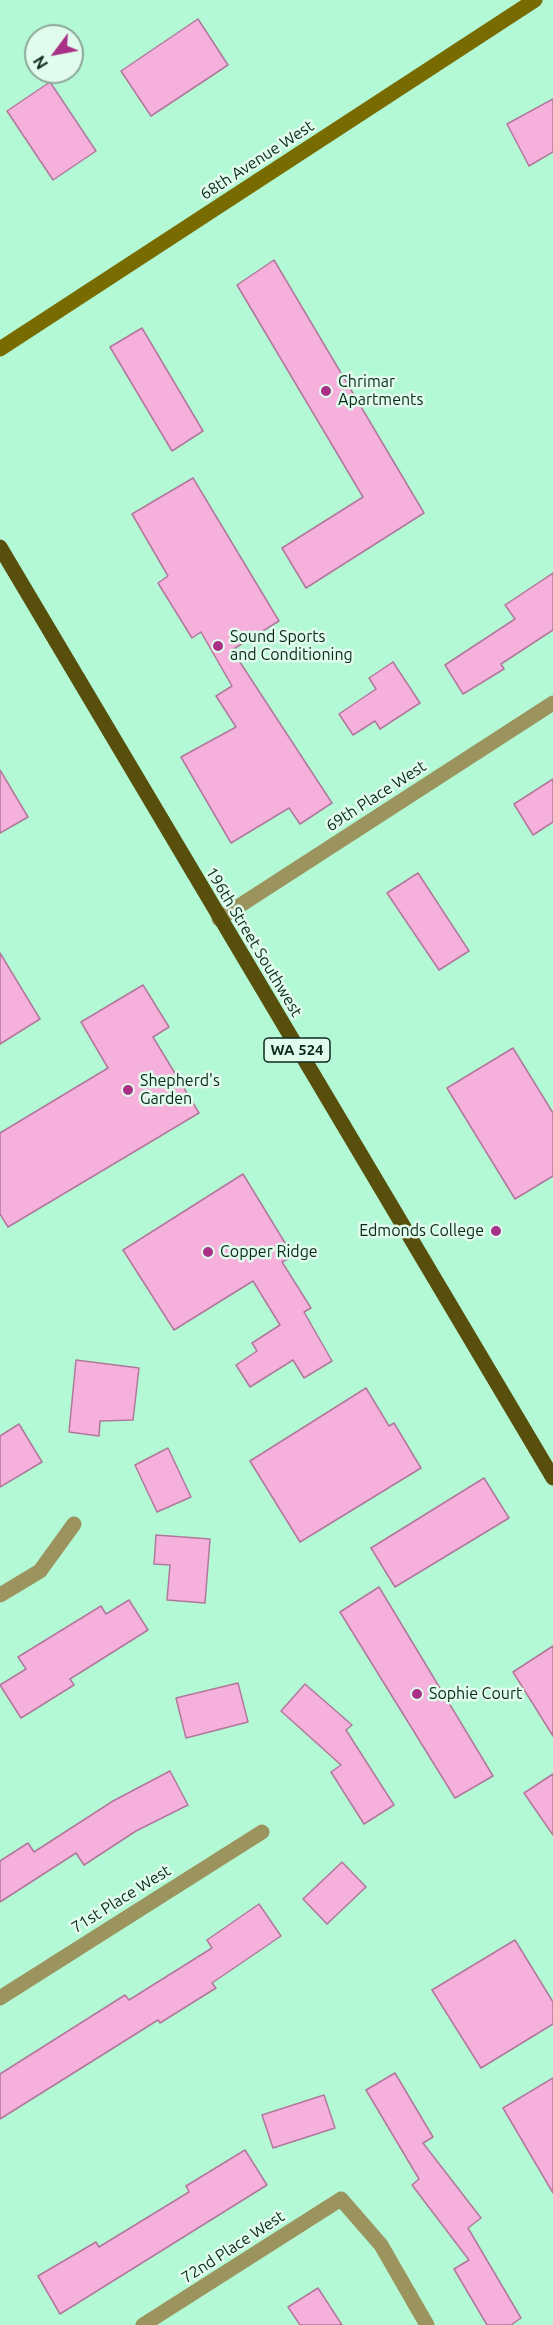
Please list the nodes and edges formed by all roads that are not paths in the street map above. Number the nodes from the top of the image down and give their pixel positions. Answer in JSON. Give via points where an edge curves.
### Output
{"nodes":[{"id":1,"x":535,"y":0,"type":"edge"},
{"id":2,"x":0,"y":350,"type":"edge"},
{"id":3,"x":0,"y":547,"type":"edge"},
{"id":4,"x":553,"y":703,"type":"edge"},
{"id":5,"x":219,"y":919,"type":"junction"},
{"id":6,"x":553,"y":1478,"type":"edge"},
{"id":7,"x":74,"y":1524,"type":"dead end"},
{"id":8,"x":0,"y":1596,"type":"edge"},
{"id":9,"x":262,"y":1832,"type":"dead end"},
{"id":10,"x":0,"y":1998,"type":"edge"},
{"id":11,"x":143,"y":2325,"type":"edge"},
{"id":12,"x":427,"y":2325,"type":"edge"}],
"edges":[{"from":1,"to":2,"type":"street","name":"68th Avenue West"},
{"from":3,"to":5,"type":"main road","name":"196th Street Southwest","number":"WA 524"},
{"from":4,"to":5,"type":"street","name":"69th Place West"},
{"from":5,"to":6,"type":"main road","name":"196th Street Southwest","number":"WA 524"},
{"from":7,"to":8,"type":"street","via":[[40,1571]]},
{"from":9,"to":10,"type":"street","name":"71st Place West"},
{"from":11,"to":12,"type":"street","name":"72nd Place West","via":[[341,2199],[381,2245]]}]}
